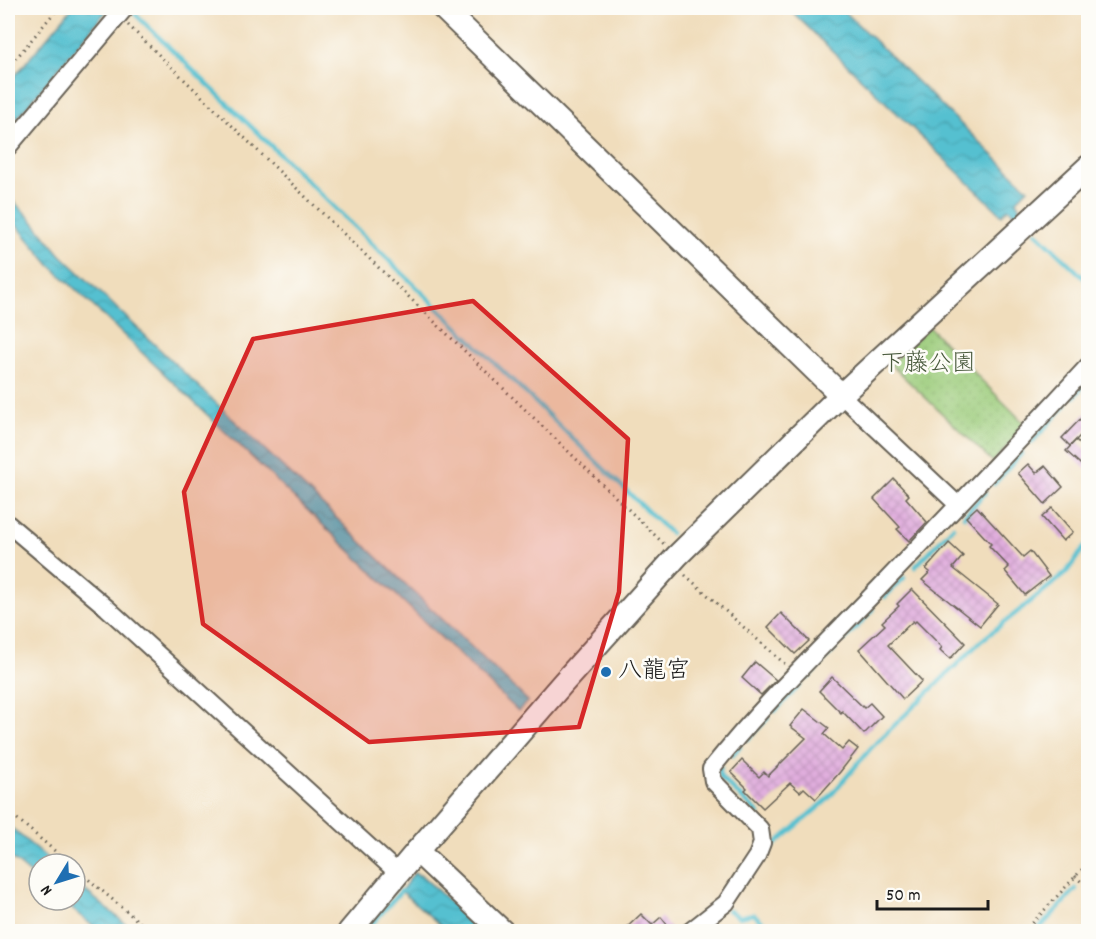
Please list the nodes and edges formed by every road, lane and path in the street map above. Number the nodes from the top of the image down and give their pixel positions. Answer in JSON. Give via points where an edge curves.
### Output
{"nodes":[{"id":1,"x":58,"y":8,"type":"edge"},
{"id":2,"x":443,"y":8,"type":"edge"},
{"id":3,"x":121,"y":12,"type":"edge"},
{"id":4,"x":8,"y":68,"type":"edge"},
{"id":5,"x":8,"y":147,"type":"edge"},
{"id":6,"x":1089,"y":167,"type":"edge"},
{"id":7,"x":1089,"y":366,"type":"edge"},
{"id":8,"x":841,"y":395,"type":"junction"},
{"id":9,"x":958,"y":505,"type":"junction"},
{"id":10,"x":8,"y":524,"type":"edge"},
{"id":11,"x":676,"y":556,"type":"junction"},
{"id":12,"x":796,"y":673,"type":"junction"},
{"id":13,"x":8,"y":811,"type":"edge"},
{"id":14,"x":417,"y":851,"type":"junction"},
{"id":15,"x":56,"y":852,"type":"edge"},
{"id":16,"x":1089,"y":863,"type":"edge"},
{"id":17,"x":399,"y":874,"type":"junction"},
{"id":18,"x":1075,"y":876,"type":"junction"},
{"id":19,"x":87,"y":878,"type":"edge"},
{"id":20,"x":1089,"y":888,"type":"edge"},
{"id":21,"x":151,"y":932,"type":"edge"},
{"id":22,"x":349,"y":932,"type":"edge"},
{"id":23,"x":503,"y":932,"type":"edge"},
{"id":24,"x":689,"y":932,"type":"edge"},
{"id":25,"x":1024,"y":932,"type":"edge"}],
"edges":[{"from":1,"to":4,"type":"path"},
{"from":2,"to":8,"type":"street"},
{"from":3,"to":5,"type":"street"},
{"from":3,"to":11,"type":"path"},
{"from":6,"to":8,"type":"street"},
{"from":7,"to":9,"type":"street"},
{"from":8,"to":9,"type":"street"},
{"from":8,"to":11,"type":"street"},
{"from":9,"to":12,"type":"street"},
{"from":10,"to":17,"type":"street","via":[[107,608]]},
{"from":11,"to":12,"type":"path","via":[[677,568]]},
{"from":11,"to":14,"type":"street"},
{"from":12,"to":24,"type":"street","via":[[711,769],[713,781],[760,829],[762,843],[726,903]]},
{"from":13,"to":15,"type":"path"},
{"from":14,"to":17,"type":"street"},
{"from":14,"to":23,"type":"street"},
{"from":16,"to":18,"type":"path"},
{"from":17,"to":22,"type":"street"},
{"from":18,"to":20,"type":"path"},
{"from":18,"to":25,"type":"path"},
{"from":19,"to":21,"type":"path"}]}
